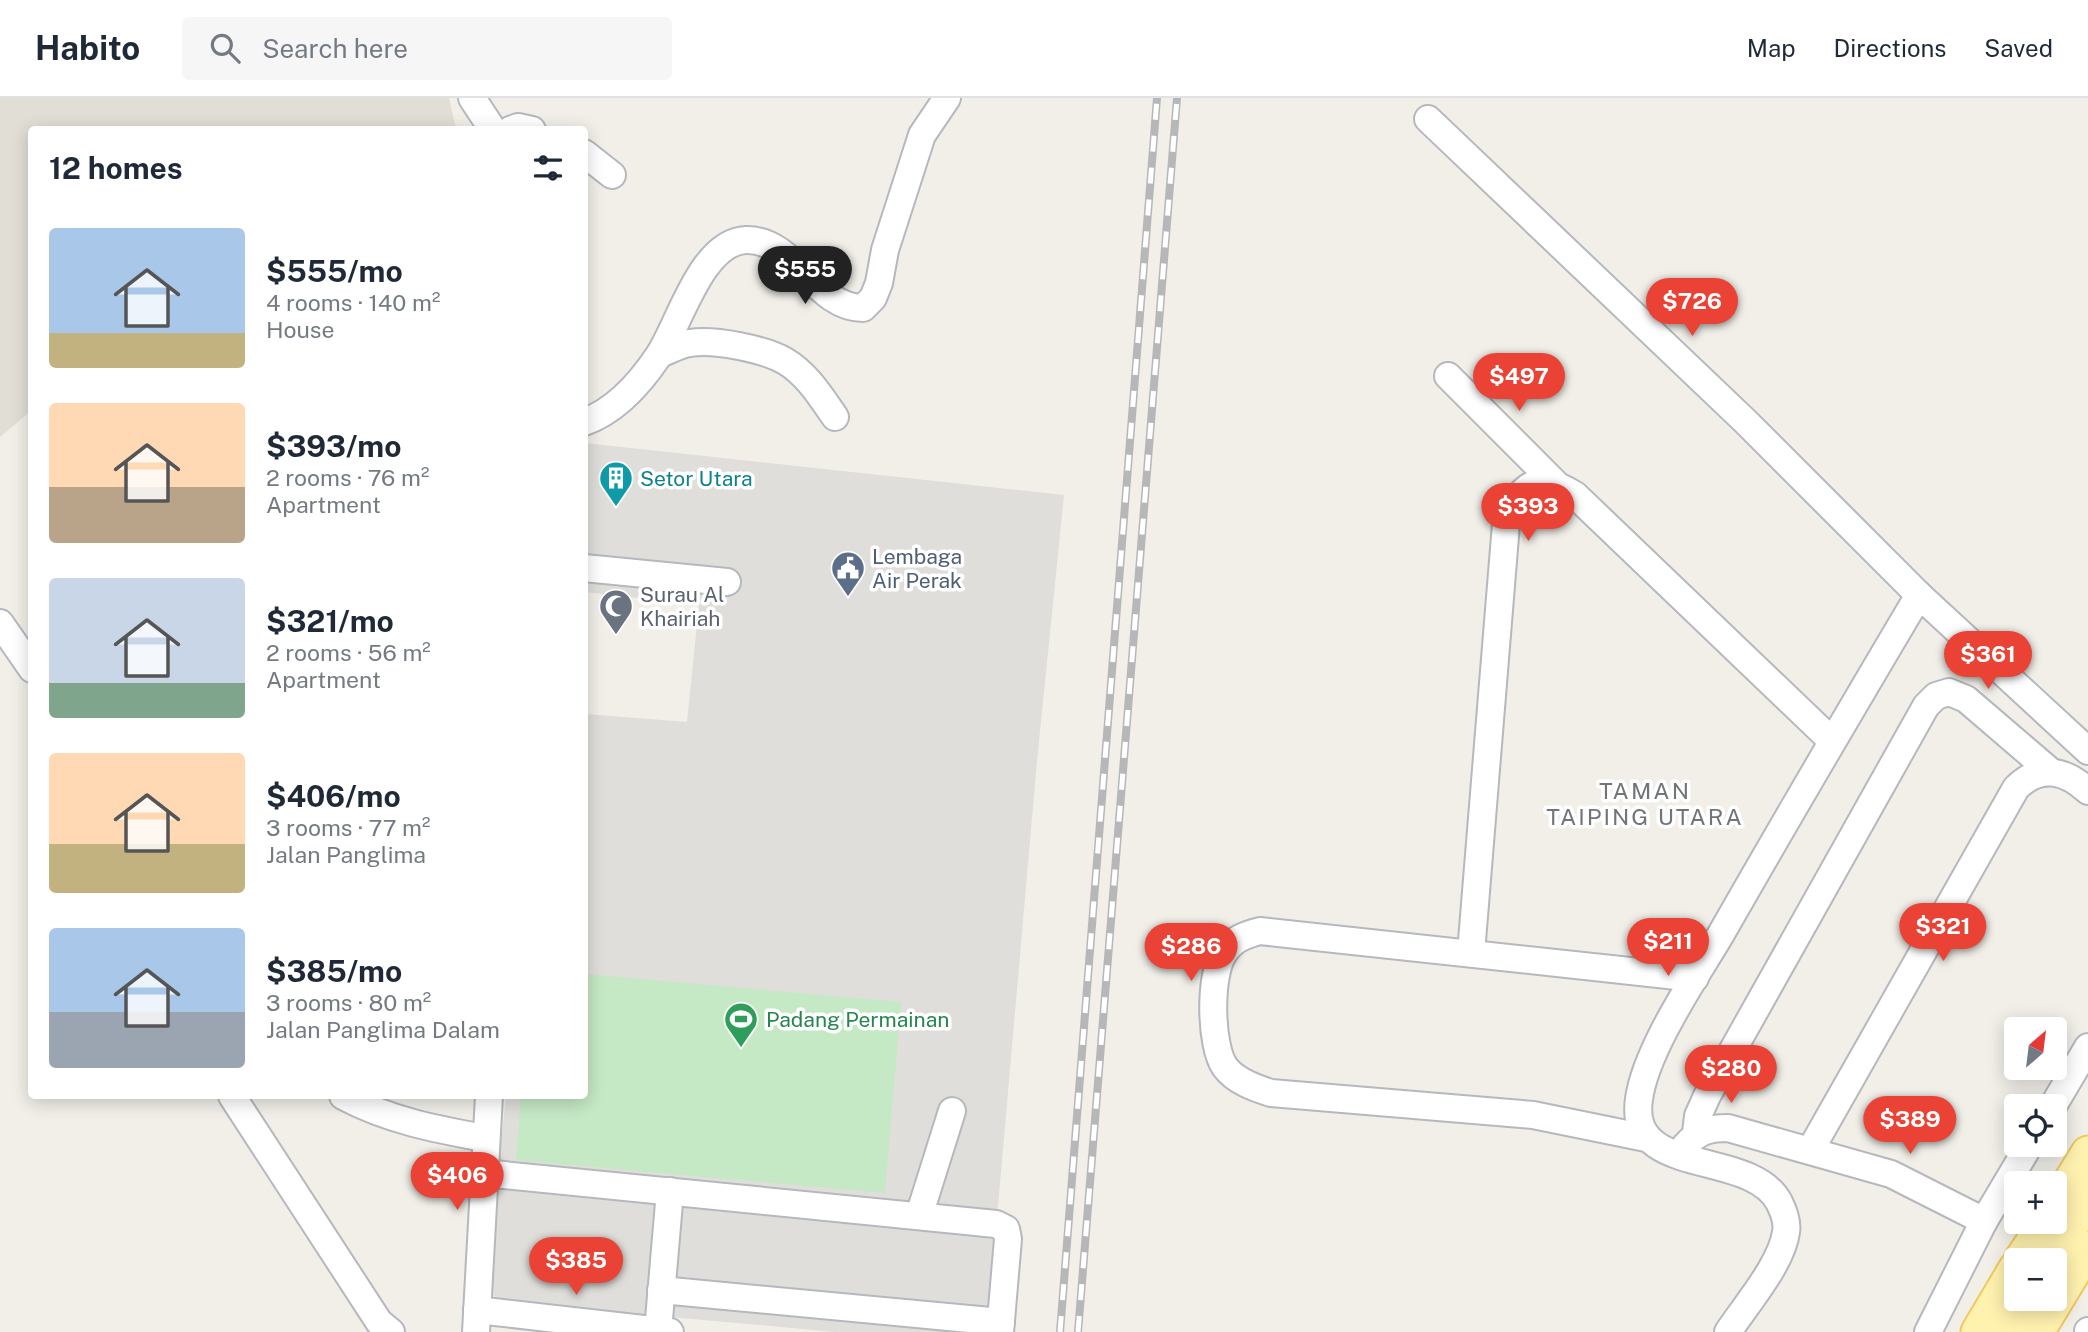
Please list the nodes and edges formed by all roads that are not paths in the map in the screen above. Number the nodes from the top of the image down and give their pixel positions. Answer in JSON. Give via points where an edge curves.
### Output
{"nodes":[{"id":1,"x":472,"y":98,"type":"edge"},
{"id":2,"x":947,"y":98,"type":"edge"},
{"id":3,"x":1428,"y":119,"type":"dead end"},
{"id":4,"x":490,"y":126,"type":"edge"},
{"id":5,"x":588,"y":156,"type":"edge"},
{"id":6,"x":612,"y":175,"type":"dead end"},
{"id":7,"x":660,"y":354,"type":"junction"},
{"id":8,"x":1448,"y":376,"type":"dead end"},
{"id":9,"x":835,"y":417,"type":"dead end"},
{"id":10,"x":588,"y":420,"type":"edge"},
{"id":11,"x":1556,"y":484,"type":"junction"},
{"id":12,"x":588,"y":568,"type":"edge"},
{"id":13,"x":727,"y":582,"type":"dead end"},
{"id":14,"x":1919,"y":595,"type":"junction"},
{"id":15,"x":4,"y":640,"type":"edge"},
{"id":16,"x":28,"y":665,"type":"edge"},
{"id":17,"x":2056,"y":722,"type":"junction"},
{"id":18,"x":1832,"y":741,"type":"junction"},
{"id":19,"x":2021,"y":746,"type":"junction"},
{"id":20,"x":2088,"y":751,"type":"edge"},
{"id":21,"x":2050,"y":771,"type":"junction"},
{"id":22,"x":2088,"y":790,"type":"edge"},
{"id":23,"x":1471,"y":953,"type":"junction"},
{"id":24,"x":1695,"y":978,"type":"junction"},
{"id":25,"x":2088,"y":1047,"type":"edge"},
{"id":26,"x":2060,"y":1094,"type":"edge"},
{"id":27,"x":234,"y":1099,"type":"edge"},
{"id":28,"x":349,"y":1099,"type":"edge"},
{"id":29,"x":489,"y":1099,"type":"edge"},
{"id":30,"x":952,"y":1111,"type":"dead end"},
{"id":31,"x":1696,"y":1133,"type":"junction"},
{"id":32,"x":484,"y":1138,"type":"junction"},
{"id":33,"x":1647,"y":1138,"type":"junction"},
{"id":34,"x":1811,"y":1149,"type":"junction"},
{"id":35,"x":2088,"y":1153,"type":"edge"},
{"id":36,"x":1678,"y":1156,"type":"junction"},
{"id":37,"x":2022,"y":1157,"type":"edge"},
{"id":38,"x":482,"y":1173,"type":"junction"},
{"id":39,"x":2067,"y":1187,"type":"edge"},
{"id":40,"x":670,"y":1191,"type":"junction"},
{"id":41,"x":2088,"y":1199,"type":"edge"},
{"id":42,"x":919,"y":1216,"type":"junction"},
{"id":43,"x":1984,"y":1222,"type":"junction"},
{"id":44,"x":2057,"y":1248,"type":"edge"},
{"id":45,"x":2088,"y":1248,"type":"edge"},
{"id":46,"x":2004,"y":1288,"type":"edge"},
{"id":47,"x":661,"y":1290,"type":"junction"},
{"id":48,"x":2018,"y":1311,"type":"edge"},
{"id":49,"x":476,"y":1321,"type":"edge"},
{"id":50,"x":1000,"y":1327,"type":"edge"},
{"id":51,"x":664,"y":1331,"type":"edge"},
{"id":52,"x":391,"y":1332,"type":"edge"},
{"id":53,"x":1728,"y":1332,"type":"edge"},
{"id":54,"x":1928,"y":1332,"type":"edge"},
{"id":55,"x":1978,"y":1332,"type":"edge"},
{"id":56,"x":2006,"y":1332,"type":"edge"},
{"id":57,"x":2037,"y":1332,"type":"edge"}],
"edges":[{"from":1,"to":4,"type":"street"},
{"from":2,"to":7,"type":"street","via":[[917,148],[879,283],[863,308],[848,308],[835,301],[787,258],[765,244],[745,240],[728,246],[706,266]]},
{"from":3,"to":14,"type":"street","via":[[1745,421]]},
{"from":5,"to":6,"type":"street"},
{"from":7,"to":9,"type":"street","via":[[705,342],[762,352],[785,361],[811,384]]},
{"from":7,"to":10,"type":"street","via":[[629,392]]},
{"from":8,"to":11,"type":"street"},
{"from":11,"to":18,"type":"street","via":[[1575,495]]},
{"from":11,"to":23,"type":"street","via":[[1538,481],[1523,490],[1506,524]]},
{"from":12,"to":13,"type":"street"},
{"from":14,"to":17,"type":"street"},
{"from":14,"to":18,"type":"street"},
{"from":15,"to":16,"type":"street"},
{"from":17,"to":19,"type":"street"},
{"from":17,"to":20,"type":"street"},
{"from":18,"to":24,"type":"street"},
{"from":19,"to":21,"type":"street"},
{"from":19,"to":31,"type":"street","via":[[1966,699],[1949,692],[1926,705],[1707,1096]]},
{"from":21,"to":22,"type":"street"},
{"from":21,"to":34,"type":"street","via":[[2032,775],[2010,797]]},
{"from":23,"to":24,"type":"street"},
{"from":23,"to":33,"type":"street","via":[[1260,931],[1240,937],[1224,953],[1214,978],[1216,1051],[1226,1069],[1249,1086],[1271,1093],[1533,1115]]},
{"from":24,"to":33,"type":"street","via":[[1644,1077],[1639,1119]]},
{"from":25,"to":26,"type":"street"},
{"from":27,"to":52,"type":"street","via":[[379,1322]]},
{"from":28,"to":32,"type":"street","via":[[373,1112]]},
{"from":29,"to":32,"type":"street"},
{"from":30,"to":42,"type":"street"},
{"from":31,"to":34,"type":"street","via":[[1728,1128]]},
{"from":31,"to":36,"type":"street"},
{"from":32,"to":38,"type":"street"},
{"from":33,"to":36,"type":"street"},
{"from":34,"to":43,"type":"street","via":[[1891,1174]]},
{"from":35,"to":39,"type":"main road"},
{"from":36,"to":53,"type":"street","via":[[1759,1180],[1774,1193],[1783,1210],[1787,1229],[1781,1251]]},
{"from":37,"to":43,"type":"street"},
{"from":38,"to":40,"type":"street"},
{"from":38,"to":49,"type":"street"},
{"from":40,"to":42,"type":"street"},
{"from":40,"to":47,"type":"street"},
{"from":41,"to":44,"type":"main road"},
{"from":42,"to":50,"type":"street","via":[[1006,1229],[1009,1239]]},
{"from":43,"to":54,"type":"street"},
{"from":45,"to":57,"type":"main road"},
{"from":46,"to":55,"type":"main road"},
{"from":47,"to":50,"type":"street"},
{"from":47,"to":51,"type":"street"},
{"from":48,"to":56,"type":"main road"},
{"from":49,"to":51,"type":"street"}]}
